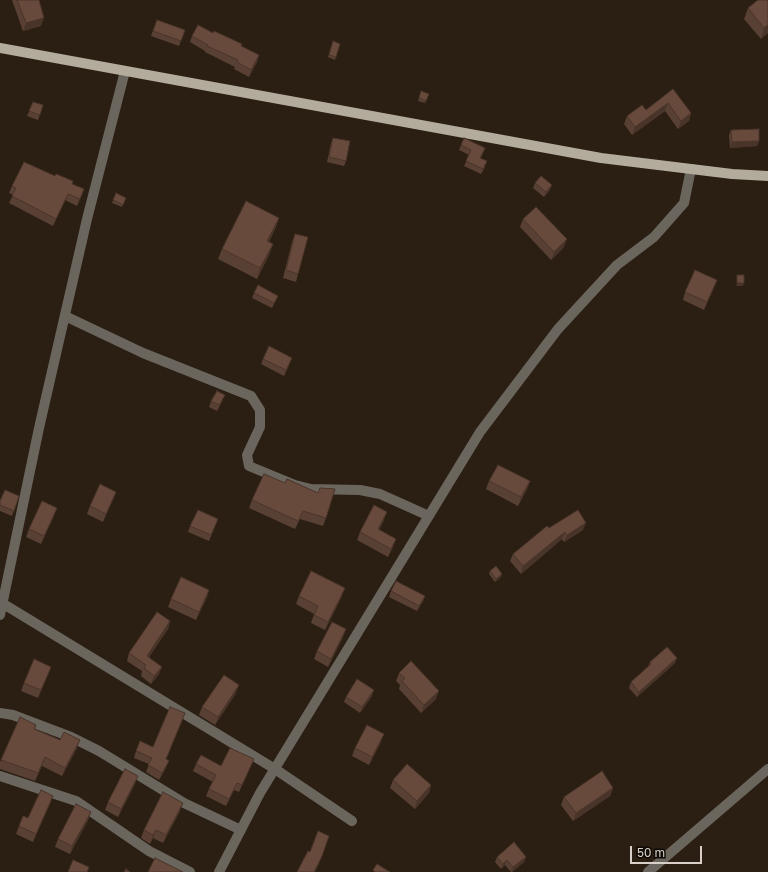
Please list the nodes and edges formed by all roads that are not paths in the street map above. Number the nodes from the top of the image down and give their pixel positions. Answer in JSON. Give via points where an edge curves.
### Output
{"nodes":[{"id":1,"x":0,"y":48,"type":"edge"},
{"id":2,"x":125,"y":71,"type":"junction"},
{"id":3,"x":691,"y":169,"type":"junction"},
{"id":4,"x":768,"y":176,"type":"edge"},
{"id":5,"x":65,"y":316,"type":"junction"},
{"id":6,"x":429,"y":516,"type":"junction"},
{"id":7,"x":2,"y":603,"type":"junction"},
{"id":8,"x":0,"y":615,"type":"edge"},
{"id":9,"x":0,"y":712,"type":"edge"},
{"id":10,"x":768,"y":769,"type":"edge"},
{"id":11,"x":275,"y":770,"type":"junction"},
{"id":12,"x":0,"y":776,"type":"edge"},
{"id":13,"x":352,"y":821,"type":"dead end"},
{"id":14,"x":241,"y":830,"type":"junction"},
{"id":15,"x":190,"y":872,"type":"edge"},
{"id":16,"x":219,"y":872,"type":"edge"},
{"id":17,"x":648,"y":872,"type":"edge"}],
"edges":[{"from":1,"to":2,"type":"main road"},
{"from":2,"to":3,"type":"main road","via":[[601,158]]},
{"from":2,"to":5,"type":"street"},
{"from":3,"to":4,"type":"main road"},
{"from":3,"to":6,"type":"street","via":[[684,203],[654,237],[617,265],[558,329],[480,432]]},
{"from":5,"to":6,"type":"street","via":[[143,354],[251,396],[260,410],[260,427],[247,455],[249,466],[295,486],[311,489],[360,490],[380,494]]},
{"from":5,"to":7,"type":"street"},
{"from":6,"to":11,"type":"street"},
{"from":7,"to":8,"type":"street"},
{"from":7,"to":11,"type":"street"},
{"from":9,"to":14,"type":"street","via":[[99,751],[184,803]]},
{"from":10,"to":17,"type":"street"},
{"from":11,"to":13,"type":"street"},
{"from":11,"to":14,"type":"street"},
{"from":12,"to":15,"type":"street","via":[[76,800],[149,851]]},
{"from":14,"to":16,"type":"street"}]}
